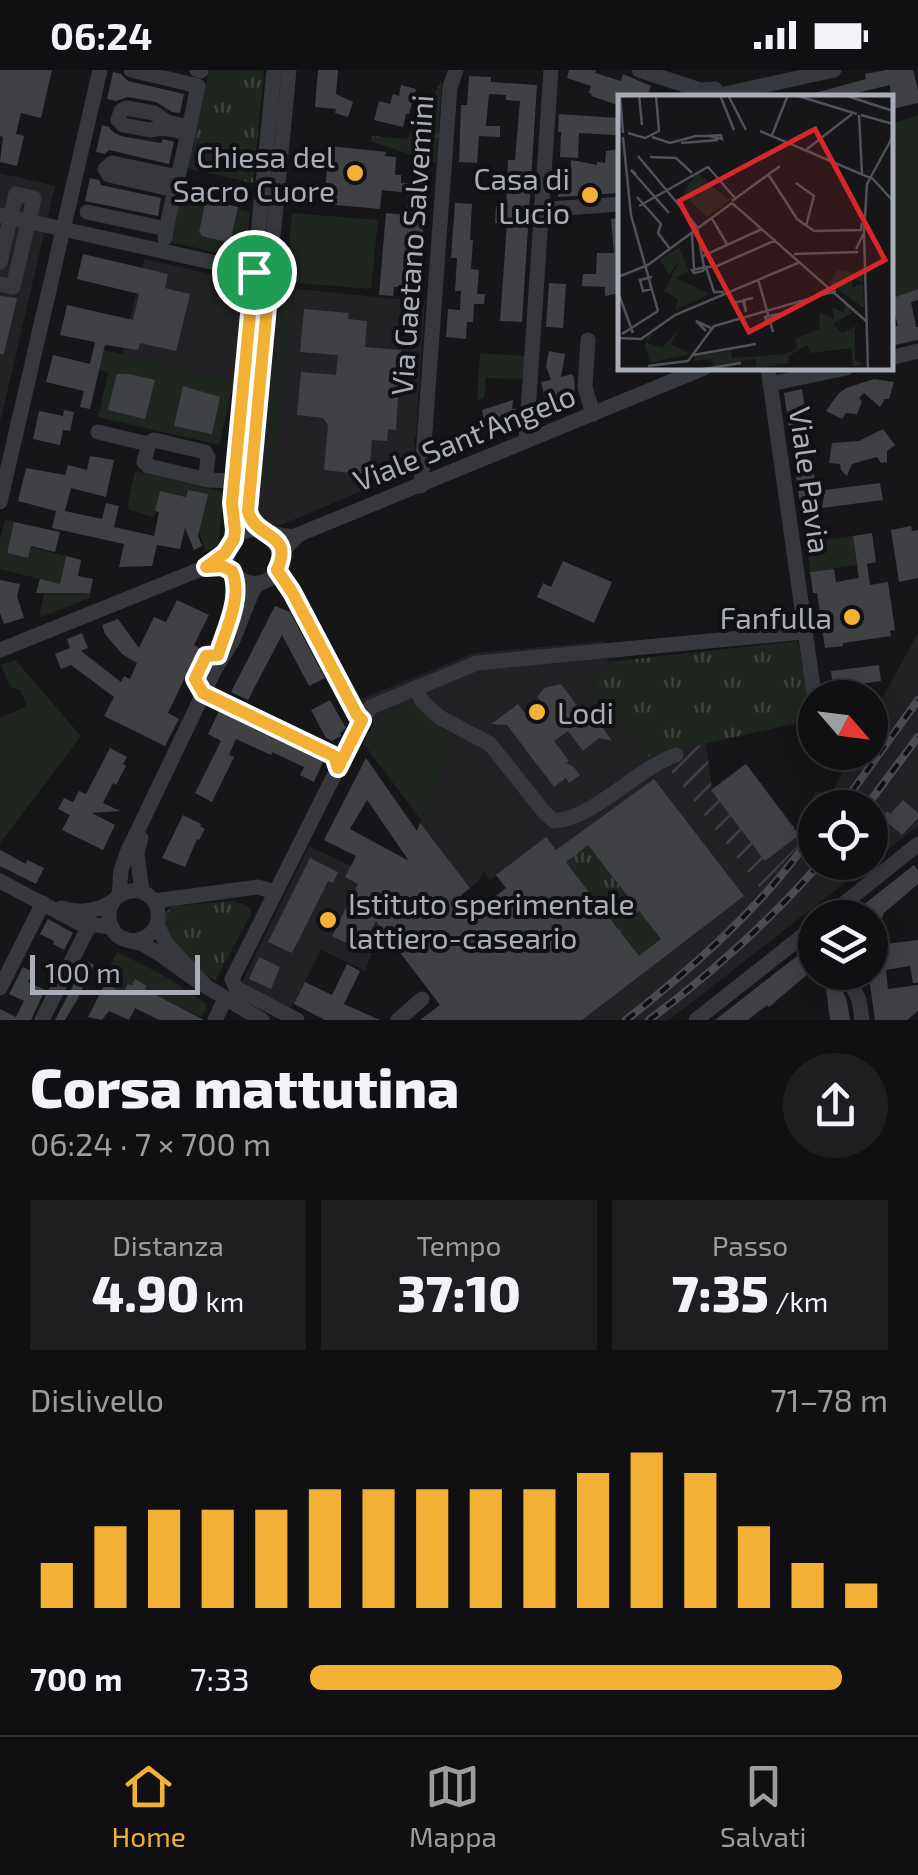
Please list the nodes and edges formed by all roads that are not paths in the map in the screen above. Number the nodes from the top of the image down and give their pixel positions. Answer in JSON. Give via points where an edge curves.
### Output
{"nodes":[{"id":1,"x":100,"y":70,"type":"edge"},
{"id":2,"x":131,"y":70,"type":"edge"},
{"id":3,"x":274,"y":70,"type":"edge"},
{"id":4,"x":289,"y":70,"type":"edge"},
{"id":5,"x":456,"y":70,"type":"edge"},
{"id":6,"x":551,"y":70,"type":"edge"},
{"id":7,"x":639,"y":70,"type":"edge"},
{"id":8,"x":711,"y":70,"type":"edge"},
{"id":9,"x":834,"y":70,"type":"edge"},
{"id":10,"x":200,"y":74,"type":"edge"},
{"id":11,"x":716,"y":94,"type":"edge"},
{"id":12,"x":542,"y":204,"type":"junction"},
{"id":13,"x":618,"y":204,"type":"edge"},
{"id":14,"x":87,"y":212,"type":"dead end"},
{"id":15,"x":5,"y":216,"type":"edge"},
{"id":16,"x":29,"y":222,"type":"junction"},
{"id":17,"x":166,"y":229,"type":"junction"},
{"id":18,"x":63,"y":230,"type":"junction"},
{"id":19,"x":162,"y":251,"type":"junction"},
{"id":20,"x":0,"y":262,"type":"edge"},
{"id":21,"x":262,"y":273,"type":"junction"},
{"id":22,"x":0,"y":284,"type":"edge"},
{"id":23,"x":588,"y":340,"type":"dead end"},
{"id":24,"x":918,"y":352,"type":"edge"},
{"id":25,"x":893,"y":357,"type":"edge"},
{"id":26,"x":699,"y":370,"type":"edge"},
{"id":27,"x":768,"y":370,"type":"edge"},
{"id":28,"x":836,"y":370,"type":"edge"},
{"id":29,"x":770,"y":384,"type":"junction"},
{"id":30,"x":593,"y":414,"type":"junction"},
{"id":31,"x":98,"y":432,"type":"dead end"},
{"id":32,"x":526,"y":442,"type":"junction"},
{"id":33,"x":148,"y":444,"type":"junction"},
{"id":34,"x":6,"y":448,"type":"edge"},
{"id":35,"x":208,"y":480,"type":"junction"},
{"id":36,"x":2,"y":481,"type":"edge"},
{"id":37,"x":234,"y":481,"type":"junction"},
{"id":38,"x":421,"y":486,"type":"junction"},
{"id":39,"x":0,"y":502,"type":"edge"},
{"id":40,"x":265,"y":532,"type":"junction"},
{"id":41,"x":300,"y":534,"type":"junction"},
{"id":42,"x":231,"y":544,"type":"junction"},
{"id":43,"x":279,"y":564,"type":"junction"},
{"id":44,"x":206,"y":567,"type":"junction"},
{"id":45,"x":233,"y":573,"type":"junction"},
{"id":46,"x":259,"y":583,"type":"junction"},
{"id":47,"x":804,"y":632,"type":"junction"},
{"id":48,"x":0,"y":650,"type":"edge"},
{"id":49,"x":216,"y":663,"type":"junction"},
{"id":50,"x":812,"y":680,"type":"edge"},
{"id":51,"x":415,"y":688,"type":"junction"},
{"id":52,"x":203,"y":692,"type":"junction"},
{"id":53,"x":362,"y":720,"type":"junction"},
{"id":54,"x":676,"y":754,"type":"dead end"},
{"id":55,"x":338,"y":768,"type":"junction"},
{"id":56,"x":157,"y":786,"type":"junction"},
{"id":57,"x":918,"y":844,"type":"edge"},
{"id":58,"x":0,"y":882,"type":"edge"},
{"id":59,"x":275,"y":892,"type":"junction"},
{"id":60,"x":148,"y":897,"type":"junction"},
{"id":61,"x":116,"y":898,"type":"junction"},
{"id":62,"x":850,"y":900,"type":"edge"},
{"id":63,"x":43,"y":903,"type":"junction"},
{"id":64,"x":90,"y":924,"type":"junction"},
{"id":65,"x":157,"y":924,"type":"junction"},
{"id":66,"x":112,"y":927,"type":"junction"},
{"id":67,"x":798,"y":939,"type":"edge"},
{"id":68,"x":130,"y":941,"type":"junction"},
{"id":69,"x":0,"y":988,"type":"edge"},
{"id":70,"x":206,"y":988,"type":"junction"},
{"id":71,"x":854,"y":990,"type":"edge"},
{"id":72,"x":229,"y":992,"type":"junction"},
{"id":73,"x":422,"y":999,"type":"dead end"},
{"id":74,"x":42,"y":1020,"type":"edge"},
{"id":75,"x":214,"y":1020,"type":"edge"},
{"id":76,"x":262,"y":1020,"type":"edge"},
{"id":77,"x":297,"y":1020,"type":"edge"},
{"id":78,"x":398,"y":1020,"type":"edge"},
{"id":79,"x":696,"y":1020,"type":"edge"},
{"id":80,"x":862,"y":1020,"type":"edge"}],
"edges":[{"from":1,"to":18,"type":"street"},
{"from":2,"to":10,"type":"street"},
{"from":3,"to":21,"type":"street"},
{"from":4,"to":21,"type":"street"},
{"from":5,"to":38,"type":"street","name":"Via Gaetano Salvemini"},
{"from":6,"to":12,"type":"street"},
{"from":7,"to":11,"type":"street"},
{"from":8,"to":11,"type":"street"},
{"from":9,"to":11,"type":"street"},
{"from":10,"to":17,"type":"street"},
{"from":12,"to":13,"type":"street"},
{"from":12,"to":32,"type":"street"},
{"from":14,"to":17,"type":"street"},
{"from":15,"to":16,"type":"street"},
{"from":15,"to":16,"type":"street","via":[[16,194],[34,198]]},
{"from":15,"to":20,"type":"street"},
{"from":16,"to":18,"type":"street"},
{"from":16,"to":22,"type":"street","via":[[13,287]]},
{"from":17,"to":19,"type":"street"},
{"from":18,"to":19,"type":"street"},
{"from":18,"to":34,"type":"street"},
{"from":19,"to":21,"type":"street"},
{"from":21,"to":37,"type":"street"},
{"from":21,"to":40,"type":"street","via":[[248,500],[250,520]]},
{"from":23,"to":30,"type":"street","via":[[585,387]]},
{"from":24,"to":25,"type":"street"},
{"from":26,"to":30,"type":"street","name":"Viale Sant'Angelo"},
{"from":27,"to":29,"type":"street","name":"Viale Pavia"},
{"from":28,"to":29,"type":"street"},
{"from":29,"to":47,"type":"street","name":"Viale Pavia"},
{"from":30,"to":32,"type":"street","name":"Viale Sant'Angelo"},
{"from":31,"to":33,"type":"street"},
{"from":32,"to":38,"type":"street","name":"Viale Sant'Angelo"},
{"from":33,"to":35,"type":"street","via":[[148,466]]},
{"from":33,"to":35,"type":"street","via":[[158,440],[205,452]]},
{"from":34,"to":36,"type":"street"},
{"from":35,"to":37,"type":"street"},
{"from":36,"to":39,"type":"street"},
{"from":37,"to":42,"type":"street"},
{"from":38,"to":41,"type":"street","name":"Viale Sant'Angelo"},
{"from":40,"to":41,"type":"street","name":"Viale Sant'Angelo"},
{"from":40,"to":42,"type":"street","via":[[246,530]]},
{"from":40,"to":43,"type":"street","via":[[277,541]]},
{"from":41,"to":43,"type":"street"},
{"from":42,"to":44,"type":"street"},
{"from":42,"to":45,"type":"street"},
{"from":43,"to":46,"type":"street"},
{"from":43,"to":53,"type":"street"},
{"from":44,"to":45,"type":"street"},
{"from":44,"to":48,"type":"street"},
{"from":45,"to":46,"type":"street"},
{"from":45,"to":49,"type":"street","via":[[235,602]]},
{"from":46,"to":49,"type":"street"},
{"from":47,"to":50,"type":"street","name":"Viale Pavia"},
{"from":47,"to":51,"type":"street","via":[[478,663]]},
{"from":49,"to":52,"type":"street"},
{"from":51,"to":53,"type":"street","via":[[374,705]]},
{"from":51,"to":54,"type":"street","via":[[438,717],[490,744],[554,821],[594,805]]},
{"from":52,"to":55,"type":"street","via":[[334,756]]},
{"from":52,"to":56,"type":"street"},
{"from":53,"to":55,"type":"street"},
{"from":55,"to":59,"type":"street"},
{"from":56,"to":60,"type":"street","via":[[137,853]]},
{"from":56,"to":61,"type":"street"},
{"from":57,"to":62,"type":"street"},
{"from":58,"to":63,"type":"street"},
{"from":59,"to":60,"type":"street","via":[[258,887]]},
{"from":59,"to":72,"type":"street"},
{"from":60,"to":61,"type":"street","via":[[134,890]]},
{"from":60,"to":65,"type":"street"},
{"from":61,"to":63,"type":"street","via":[[80,913]]},
{"from":61,"to":66,"type":"street","via":[[108,916]]},
{"from":63,"to":64,"type":"street"},
{"from":63,"to":69,"type":"street"},
{"from":64,"to":66,"type":"street"},
{"from":64,"to":74,"type":"street"},
{"from":65,"to":68,"type":"street","via":[[149,936]]},
{"from":65,"to":70,"type":"street","via":[[166,944]]},
{"from":66,"to":68,"type":"street"},
{"from":67,"to":79,"type":"street"},
{"from":68,"to":70,"type":"street"},
{"from":70,"to":72,"type":"street"},
{"from":71,"to":80,"type":"street"},
{"from":72,"to":75,"type":"street"},
{"from":72,"to":76,"type":"street"},
{"from":72,"to":77,"type":"street","via":[[238,990]]},
{"from":73,"to":78,"type":"street"}]}
